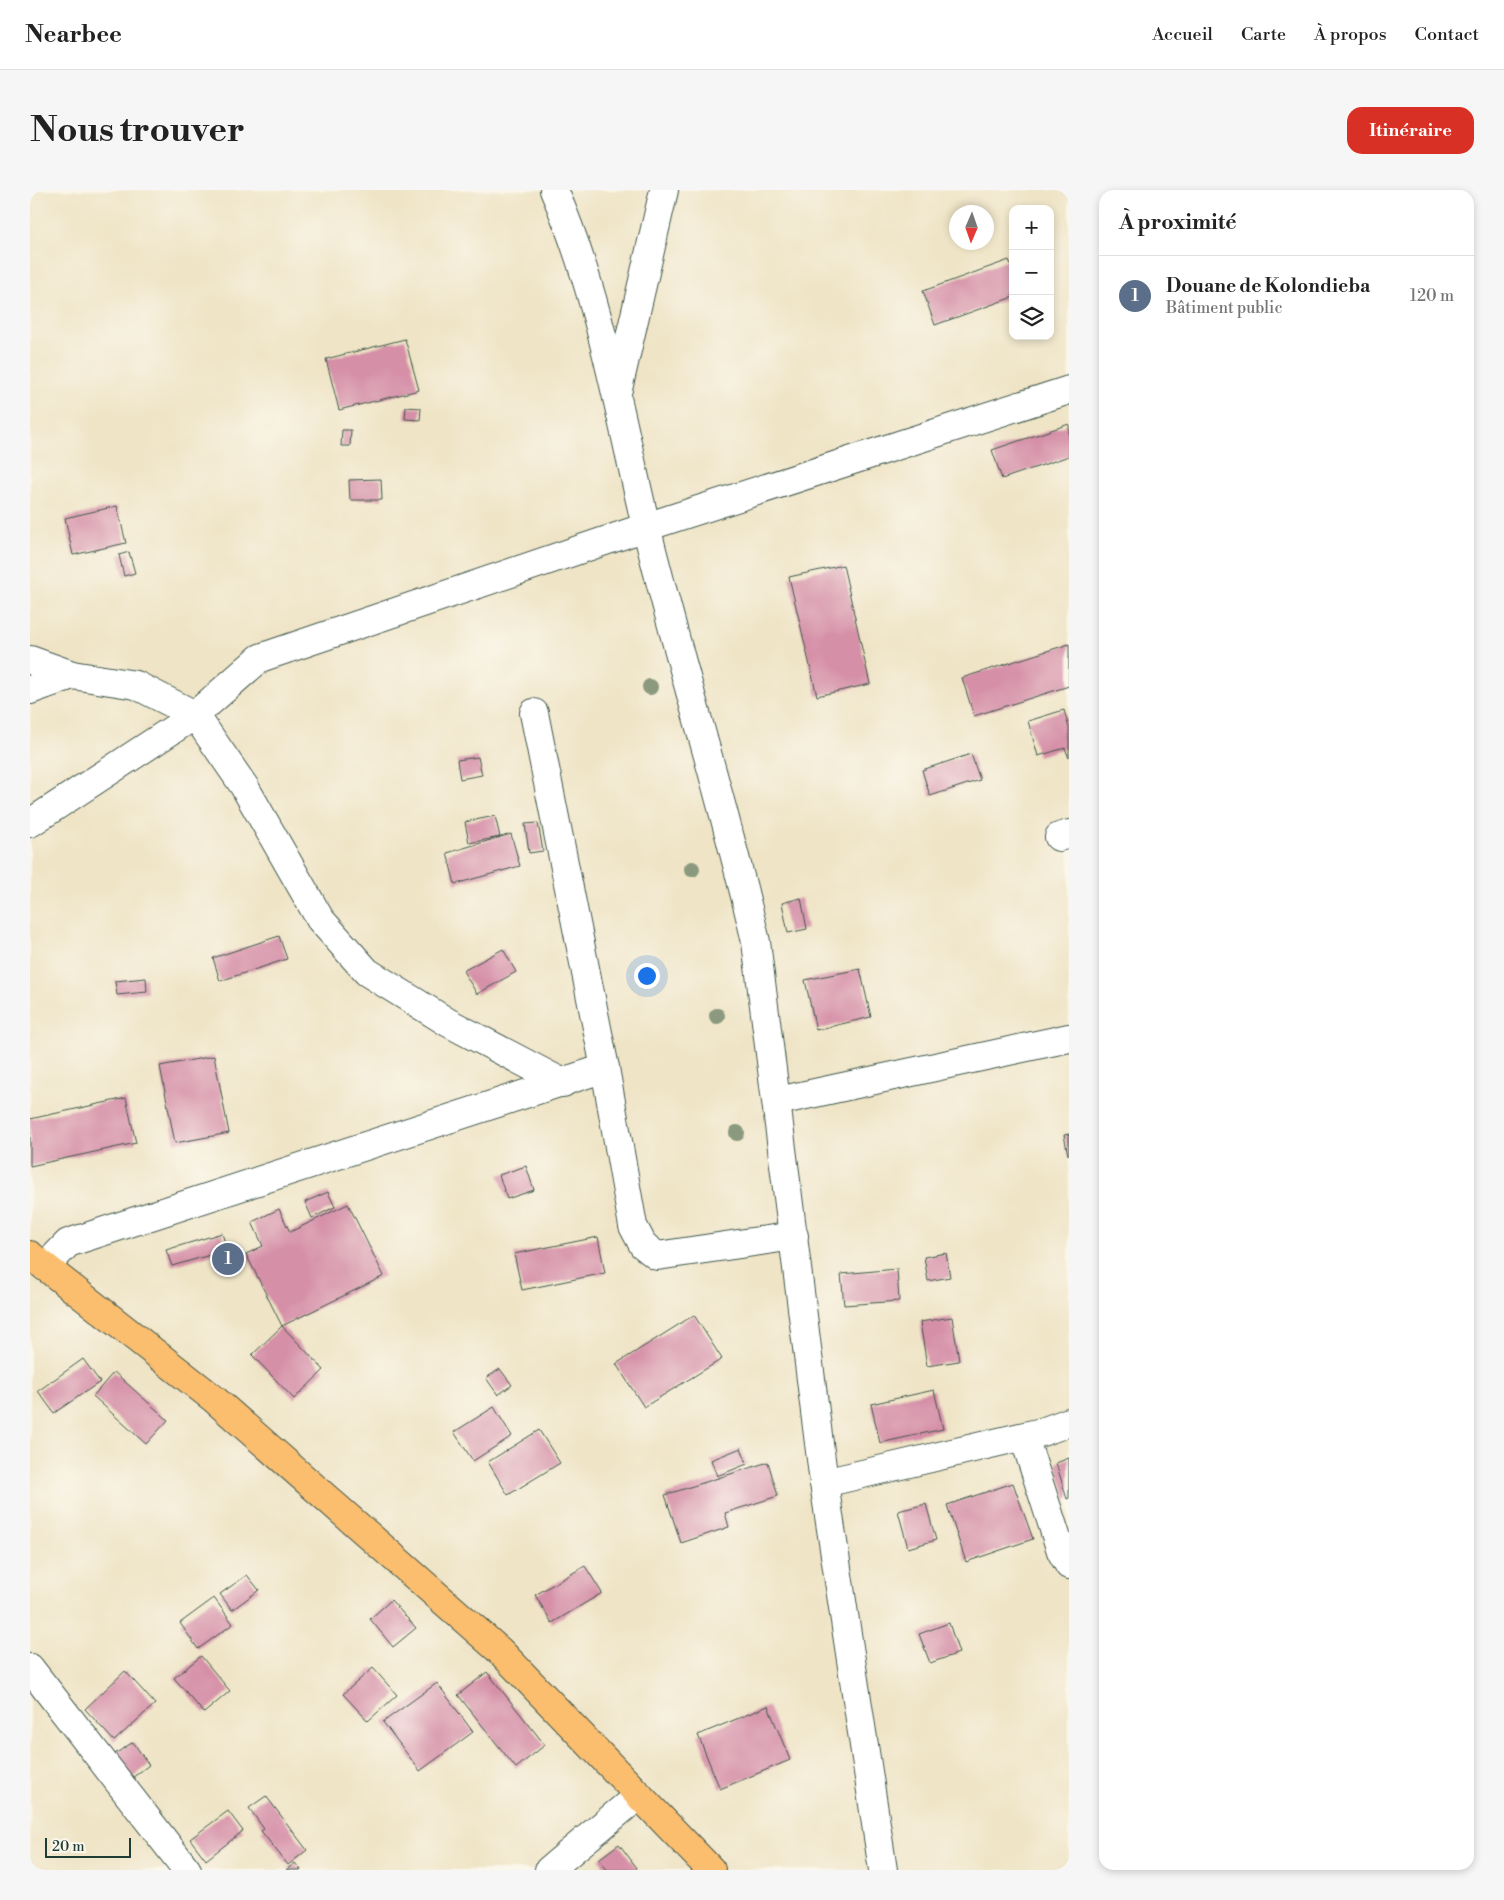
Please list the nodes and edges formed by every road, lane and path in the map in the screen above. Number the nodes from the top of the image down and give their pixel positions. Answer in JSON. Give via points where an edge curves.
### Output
{"nodes":[{"id":1,"x":554,"y":190,"type":"edge"},
{"id":2,"x":664,"y":190,"type":"edge"},
{"id":3,"x":1069,"y":390,"type":"edge"},
{"id":4,"x":617,"y":393,"type":"junction"},
{"id":5,"x":646,"y":526,"type":"junction"},
{"id":6,"x":30,"y":660,"type":"edge"},
{"id":7,"x":72,"y":675,"type":"junction"},
{"id":8,"x":30,"y":690,"type":"edge"},
{"id":9,"x":534,"y":713,"type":"dead end"},
{"id":10,"x":195,"y":715,"type":"junction"},
{"id":11,"x":30,"y":823,"type":"edge"},
{"id":12,"x":1069,"y":1038,"type":"edge"},
{"id":13,"x":605,"y":1068,"type":"junction"},
{"id":14,"x":563,"y":1082,"type":"junction"},
{"id":15,"x":778,"y":1101,"type":"junction"},
{"id":16,"x":794,"y":1236,"type":"junction"},
{"id":17,"x":38,"y":1261,"type":"edge"},
{"id":18,"x":1069,"y":1422,"type":"edge"},
{"id":19,"x":1024,"y":1437,"type":"junction"},
{"id":20,"x":824,"y":1483,"type":"junction"},
{"id":21,"x":1069,"y":1565,"type":"edge"},
{"id":22,"x":30,"y":1668,"type":"edge"},
{"id":23,"x":639,"y":1795,"type":"junction"},
{"id":24,"x":187,"y":1870,"type":"edge"},
{"id":25,"x":549,"y":1870,"type":"edge"},
{"id":26,"x":711,"y":1870,"type":"edge"},
{"id":27,"x":883,"y":1870,"type":"edge"}],
"edges":[{"from":1,"to":4,"type":"street","via":[[592,294]]},
{"from":2,"to":4,"type":"street"},
{"from":3,"to":5,"type":"street"},
{"from":4,"to":5,"type":"street"},
{"from":5,"to":10,"type":"street","via":[[260,658]]},
{"from":5,"to":15,"type":"street","via":[[738,864],[752,925]]},
{"from":6,"to":7,"type":"street"},
{"from":7,"to":8,"type":"street"},
{"from":7,"to":10,"type":"street","via":[[136,685]]},
{"from":9,"to":13,"type":"street"},
{"from":10,"to":11,"type":"street"},
{"from":10,"to":14,"type":"street","via":[[244,786],[320,919],[367,972],[450,1023]]},
{"from":12,"to":15,"type":"street"},
{"from":13,"to":14,"type":"street"},
{"from":13,"to":16,"type":"street","via":[[633,1226],[643,1245],[657,1256]]},
{"from":14,"to":17,"type":"street","via":[[68,1243]]},
{"from":15,"to":16,"type":"street"},
{"from":16,"to":20,"type":"street"},
{"from":17,"to":23,"type":"main road","via":[[214,1399],[493,1645]]},
{"from":18,"to":19,"type":"street"},
{"from":19,"to":20,"type":"street"},
{"from":19,"to":21,"type":"street","via":[[1061,1551]]},
{"from":20,"to":27,"type":"street"},
{"from":22,"to":24,"type":"street"},
{"from":23,"to":25,"type":"street"},
{"from":23,"to":26,"type":"main road"}]}
